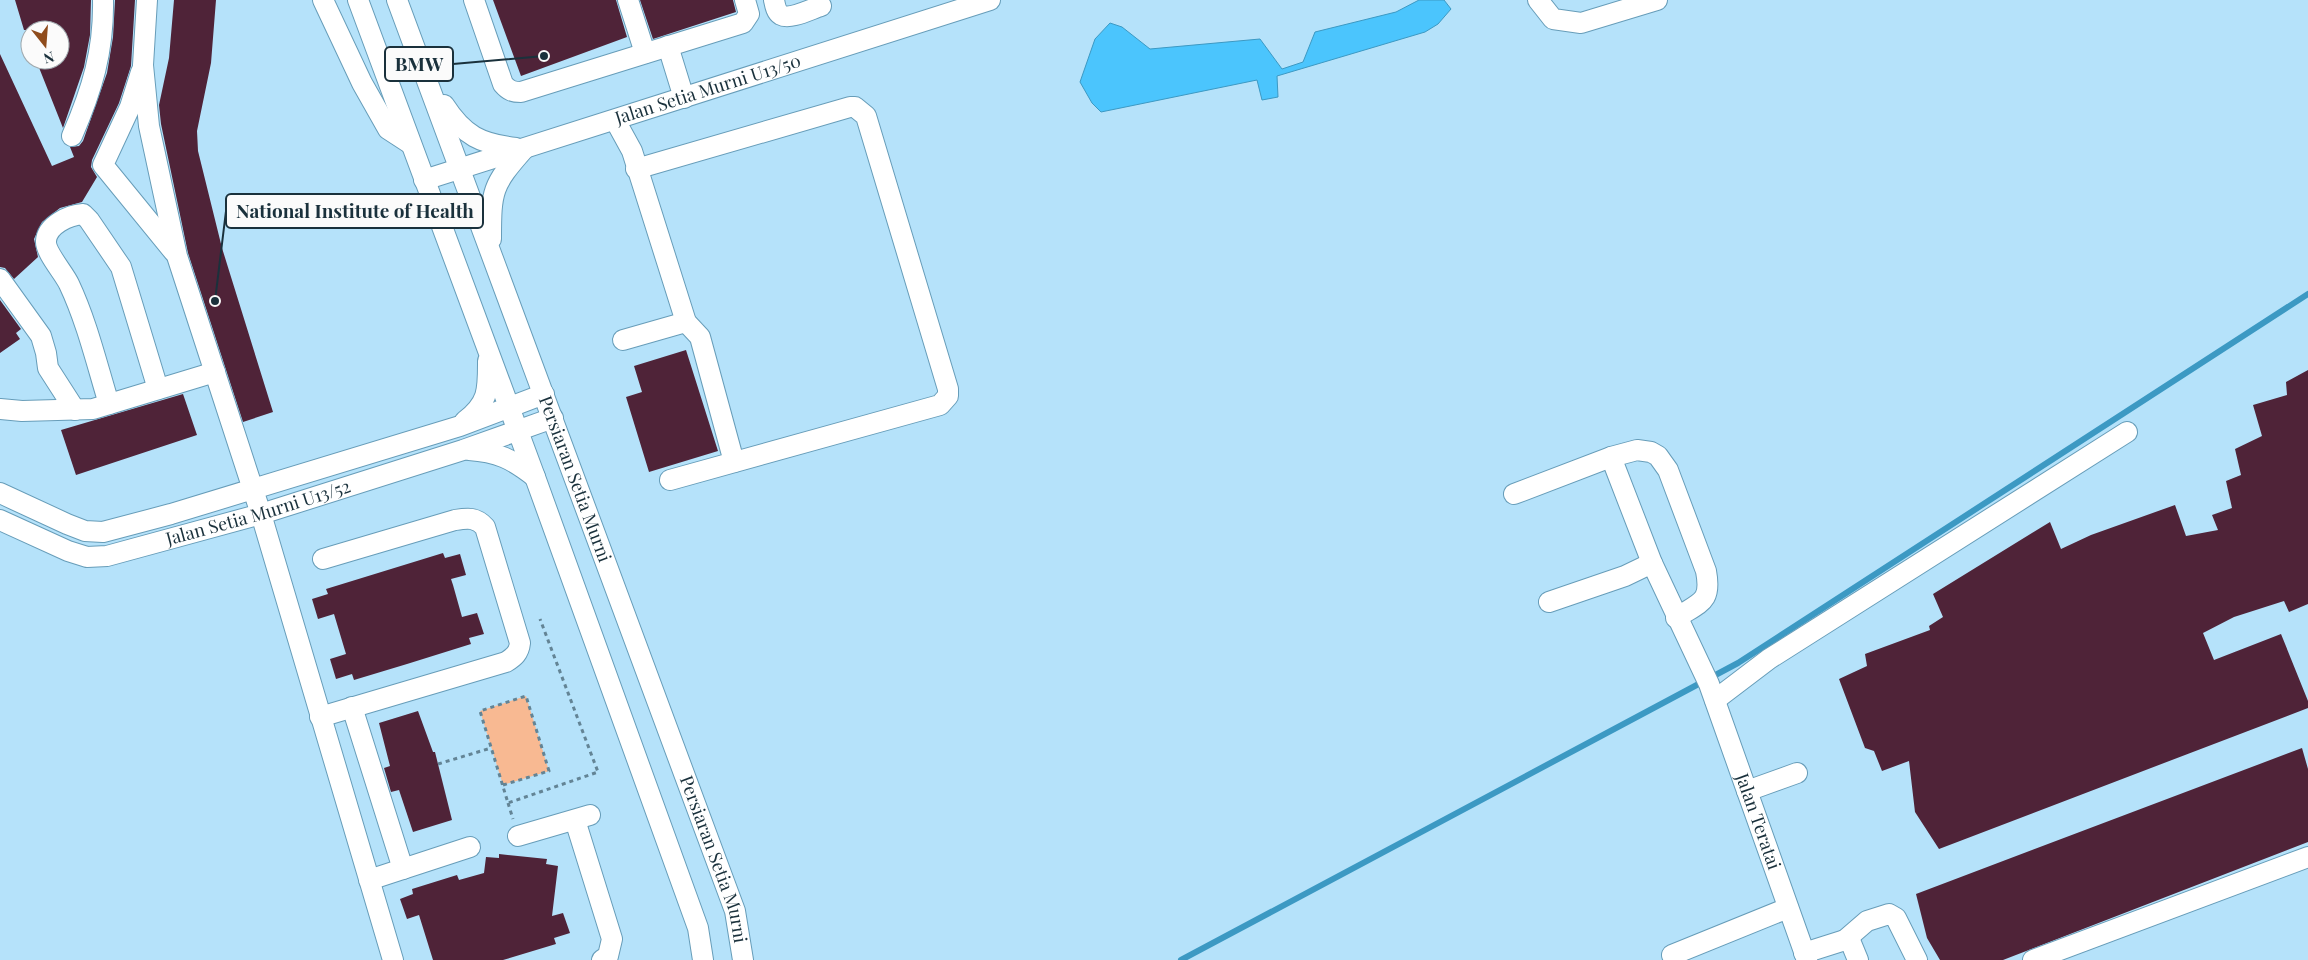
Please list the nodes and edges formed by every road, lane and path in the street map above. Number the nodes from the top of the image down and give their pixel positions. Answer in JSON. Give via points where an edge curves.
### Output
{"nodes":[{"id":1,"x":103,"y":0,"type":"edge"},
{"id":2,"x":147,"y":0,"type":"edge"},
{"id":3,"x":323,"y":0,"type":"edge"},
{"id":4,"x":358,"y":0,"type":"edge"},
{"id":5,"x":397,"y":0,"type":"edge"},
{"id":6,"x":474,"y":0,"type":"edge"},
{"id":7,"x":628,"y":0,"type":"edge"},
{"id":8,"x":745,"y":0,"type":"edge"},
{"id":9,"x":774,"y":0,"type":"edge"},
{"id":10,"x":990,"y":0,"type":"edge"},
{"id":11,"x":1538,"y":0,"type":"edge"},
{"id":12,"x":1657,"y":0,"type":"edge"},
{"id":13,"x":821,"y":6,"type":"dead end"},
{"id":14,"x":948,"y":6,"type":"edge"},
{"id":15,"x":668,"y":46,"type":"junction"},
{"id":16,"x":645,"y":53,"type":"junction"},
{"id":17,"x":143,"y":65,"type":"junction"},
{"id":18,"x":428,"y":81,"type":"junction"},
{"id":19,"x":684,"y":98,"type":"junction"},
{"id":20,"x":615,"y":120,"type":"junction"},
{"id":21,"x":72,"y":136,"type":"dead end"},
{"id":22,"x":411,"y":144,"type":"junction"},
{"id":23,"x":524,"y":149,"type":"junction"},
{"id":24,"x":461,"y":168,"type":"junction"},
{"id":25,"x":636,"y":169,"type":"junction"},
{"id":26,"x":424,"y":180,"type":"junction"},
{"id":27,"x":492,"y":255,"type":"junction"},
{"id":28,"x":177,"y":256,"type":"junction"},
{"id":29,"x":0,"y":279,"type":"edge"},
{"id":30,"x":686,"y":322,"type":"junction"},
{"id":31,"x":623,"y":340,"type":"dead end"},
{"id":32,"x":488,"y":349,"type":"junction"},
{"id":33,"x":215,"y":372,"type":"junction"},
{"id":34,"x":158,"y":389,"type":"junction"},
{"id":35,"x":544,"y":394,"type":"junction"},
{"id":36,"x":109,"y":404,"type":"junction"},
{"id":37,"x":509,"y":408,"type":"junction"},
{"id":38,"x":0,"y":409,"type":"edge"},
{"id":39,"x":75,"y":410,"type":"junction"},
{"id":40,"x":553,"y":418,"type":"junction"},
{"id":41,"x":460,"y":426,"type":"junction"},
{"id":42,"x":518,"y":431,"type":"junction"},
{"id":43,"x":2127,"y":432,"type":"dead end"},
{"id":44,"x":463,"y":450,"type":"junction"},
{"id":45,"x":1611,"y":457,"type":"junction"},
{"id":46,"x":734,"y":462,"type":"junction"},
{"id":47,"x":535,"y":477,"type":"junction"},
{"id":48,"x":670,"y":480,"type":"dead end"},
{"id":49,"x":252,"y":488,"type":"junction"},
{"id":50,"x":0,"y":493,"type":"edge"},
{"id":51,"x":1514,"y":494,"type":"dead end"},
{"id":52,"x":261,"y":514,"type":"junction"},
{"id":53,"x":0,"y":520,"type":"edge"},
{"id":54,"x":323,"y":559,"type":"dead end"},
{"id":55,"x":1652,"y":563,"type":"junction"},
{"id":56,"x":1549,"y":602,"type":"dead end"},
{"id":57,"x":1676,"y":618,"type":"junction"},
{"id":58,"x":540,"y":619,"type":"dead end"},
{"id":59,"x":1712,"y":692,"type":"junction"},
{"id":60,"x":352,"y":708,"type":"junction"},
{"id":61,"x":320,"y":717,"type":"junction"},
{"id":62,"x":491,"y":748,"type":"junction"},
{"id":63,"x":438,"y":764,"type":"dead end"},
{"id":64,"x":1798,"y":773,"type":"dead end"},
{"id":65,"x":503,"y":785,"type":"junction"},
{"id":66,"x":1747,"y":791,"type":"junction"},
{"id":67,"x":518,"y":836,"type":"dead end"},
{"id":68,"x":470,"y":847,"type":"dead end"},
{"id":69,"x":2308,"y":857,"type":"edge"},
{"id":70,"x":403,"y":869,"type":"junction"},
{"id":71,"x":368,"y":880,"type":"junction"},
{"id":72,"x":1788,"y":908,"type":"junction"},
{"id":73,"x":1845,"y":940,"type":"junction"},
{"id":74,"x":1672,"y":955,"type":"dead end"},
{"id":75,"x":1806,"y":956,"type":"edge"},
{"id":76,"x":393,"y":960,"type":"edge"},
{"id":77,"x":602,"y":960,"type":"edge"},
{"id":78,"x":703,"y":960,"type":"edge"},
{"id":79,"x":743,"y":960,"type":"edge"},
{"id":80,"x":1858,"y":960,"type":"edge"},
{"id":81,"x":1917,"y":960,"type":"edge"},
{"id":82,"x":2033,"y":960,"type":"edge"}],
"edges":[{"from":1,"to":21,"type":"street","via":[[99,61],[90,96]]},
{"from":2,"to":17,"type":"street"},
{"from":3,"to":22,"type":"street","via":[[362,83],[388,129]]},
{"from":4,"to":22,"type":"street","name":"Persiaran Setia Murni"},
{"from":5,"to":18,"type":"street","name":"Persiaran Setia Murni"},
{"from":6,"to":16,"type":"street","via":[[503,84],[514,92]]},
{"from":7,"to":16,"type":"street"},
{"from":8,"to":15,"type":"street","via":[[749,14],[743,23]]},
{"from":9,"to":13,"type":"street","via":[[777,12],[788,16]]},
{"from":10,"to":14,"type":"street","name":"Jalan Setia Murni U13/50"},
{"from":11,"to":12,"type":"street","via":[[1553,19],[1581,24]]},
{"from":14,"to":19,"type":"street","name":"Jalan Setia Murni U13/50"},
{"from":15,"to":16,"type":"street"},
{"from":15,"to":19,"type":"street"},
{"from":17,"to":28,"type":"street","via":[[155,159]]},
{"from":17,"to":28,"type":"street","via":[[130,106],[103,165]]},
{"from":18,"to":23,"type":"street","via":[[450,114],[476,139],[494,146]]},
{"from":18,"to":24,"type":"street","name":"Persiaran Setia Murni"},
{"from":19,"to":20,"type":"street","name":"Jalan Setia Murni U13/50"},
{"from":20,"to":23,"type":"street","name":"Jalan Setia Murni U13/50"},
{"from":20,"to":25,"type":"street","via":[[632,151]]},
{"from":22,"to":26,"type":"street","name":"Persiaran Setia Murni"},
{"from":23,"to":24,"type":"street","name":"Jalan Setia Murni U13/50"},
{"from":23,"to":27,"type":"street","via":[[495,186],[491,206]]},
{"from":24,"to":26,"type":"street","name":"Jalan Setia Murni U13/50"},
{"from":24,"to":27,"type":"street","name":"Persiaran Setia Murni"},
{"from":25,"to":30,"type":"street"},
{"from":25,"to":46,"type":"street","via":[[850,107],[856,107],[866,116],[948,396],[940,405]]},
{"from":26,"to":32,"type":"street","name":"Persiaran Setia Murni"},
{"from":27,"to":35,"type":"street","name":"Persiaran Setia Murni"},
{"from":28,"to":33,"type":"street"},
{"from":29,"to":39,"type":"street","via":[[41,336],[48,368]]},
{"from":30,"to":31,"type":"street"},
{"from":30,"to":46,"type":"street","via":[[700,337]]},
{"from":32,"to":37,"type":"street","name":"Persiaran Setia Murni"},
{"from":32,"to":41,"type":"street","via":[[485,401]]},
{"from":33,"to":34,"type":"street"},
{"from":33,"to":49,"type":"street"},
{"from":34,"to":36,"type":"street"},
{"from":34,"to":36,"type":"street","via":[[121,267],[89,220],[83,214],[71,215],[52,229],[46,242],[72,291]]},
{"from":35,"to":37,"type":"street","name":"Jalan Setia Murni U13/52"},
{"from":35,"to":40,"type":"street","name":"Persiaran Setia Murni"},
{"from":36,"to":39,"type":"street"},
{"from":37,"to":41,"type":"street","name":"Jalan Setia Murni U13/52"},
{"from":37,"to":42,"type":"street","name":"Persiaran Setia Murni"},
{"from":38,"to":39,"type":"street"},
{"from":40,"to":42,"type":"street","name":"Jalan Setia Murni U13/52"},
{"from":40,"to":79,"type":"street","name":"Persiaran Setia Murni","via":[[735,911]]},
{"from":41,"to":49,"type":"street","name":"Jalan Setia Murni U13/52"},
{"from":42,"to":44,"type":"street","name":"Jalan Setia Murni U13/52"},
{"from":42,"to":47,"type":"street","name":"Persiaran Setia Murni"},
{"from":43,"to":59,"type":"street"},
{"from":44,"to":47,"type":"street","via":[[493,452],[509,458]]},
{"from":44,"to":52,"type":"street","name":"Jalan Setia Murni U13/52"},
{"from":45,"to":51,"type":"street"},
{"from":45,"to":55,"type":"street","name":"Jalan Teratai"},
{"from":45,"to":57,"type":"street","via":[[1638,450],[1651,452],[1663,463],[1672,479],[1709,586],[1705,600]]},
{"from":46,"to":48,"type":"street"},
{"from":47,"to":78,"type":"street","name":"Persiaran Setia Murni","via":[[698,928]]},
{"from":49,"to":50,"type":"street","name":"Jalan Setia Murni U13/52","via":[[103,532],[85,531]]},
{"from":49,"to":52,"type":"street"},
{"from":52,"to":53,"type":"street","name":"Jalan Setia Murni U13/52","via":[[134,550],[87,557]]},
{"from":52,"to":61,"type":"street"},
{"from":54,"to":60,"type":"street","via":[[455,520],[479,520],[485,527],[520,636],[520,649],[506,662]]},
{"from":55,"to":56,"type":"street","via":[[1626,576]]},
{"from":55,"to":57,"type":"street","name":"Jalan Teratai"},
{"from":57,"to":59,"type":"street","name":"Jalan Teratai"},
{"from":58,"to":65,"type":"path","via":[[598,772],[508,803]]},
{"from":59,"to":66,"type":"street","name":"Jalan Teratai"},
{"from":60,"to":61,"type":"street"},
{"from":60,"to":70,"type":"street"},
{"from":61,"to":71,"type":"street"},
{"from":62,"to":63,"type":"path"},
{"from":62,"to":65,"type":"path"},
{"from":62,"to":65,"type":"path","via":[[480,710],[526,696],[549,771]]},
{"from":64,"to":66,"type":"street"},
{"from":66,"to":72,"type":"street","name":"Jalan Teratai"},
{"from":67,"to":77,"type":"street","via":[[582,818],[612,939],[608,956]]},
{"from":68,"to":70,"type":"street"},
{"from":69,"to":82,"type":"street"},
{"from":70,"to":71,"type":"street"},
{"from":71,"to":76,"type":"street"},
{"from":72,"to":74,"type":"street"},
{"from":72,"to":75,"type":"street","name":"Jalan Teratai"},
{"from":73,"to":75,"type":"street"},
{"from":73,"to":80,"type":"street","via":[[1851,943]]},
{"from":73,"to":81,"type":"street","via":[[1867,921],[1890,914],[1896,918]]}]}
